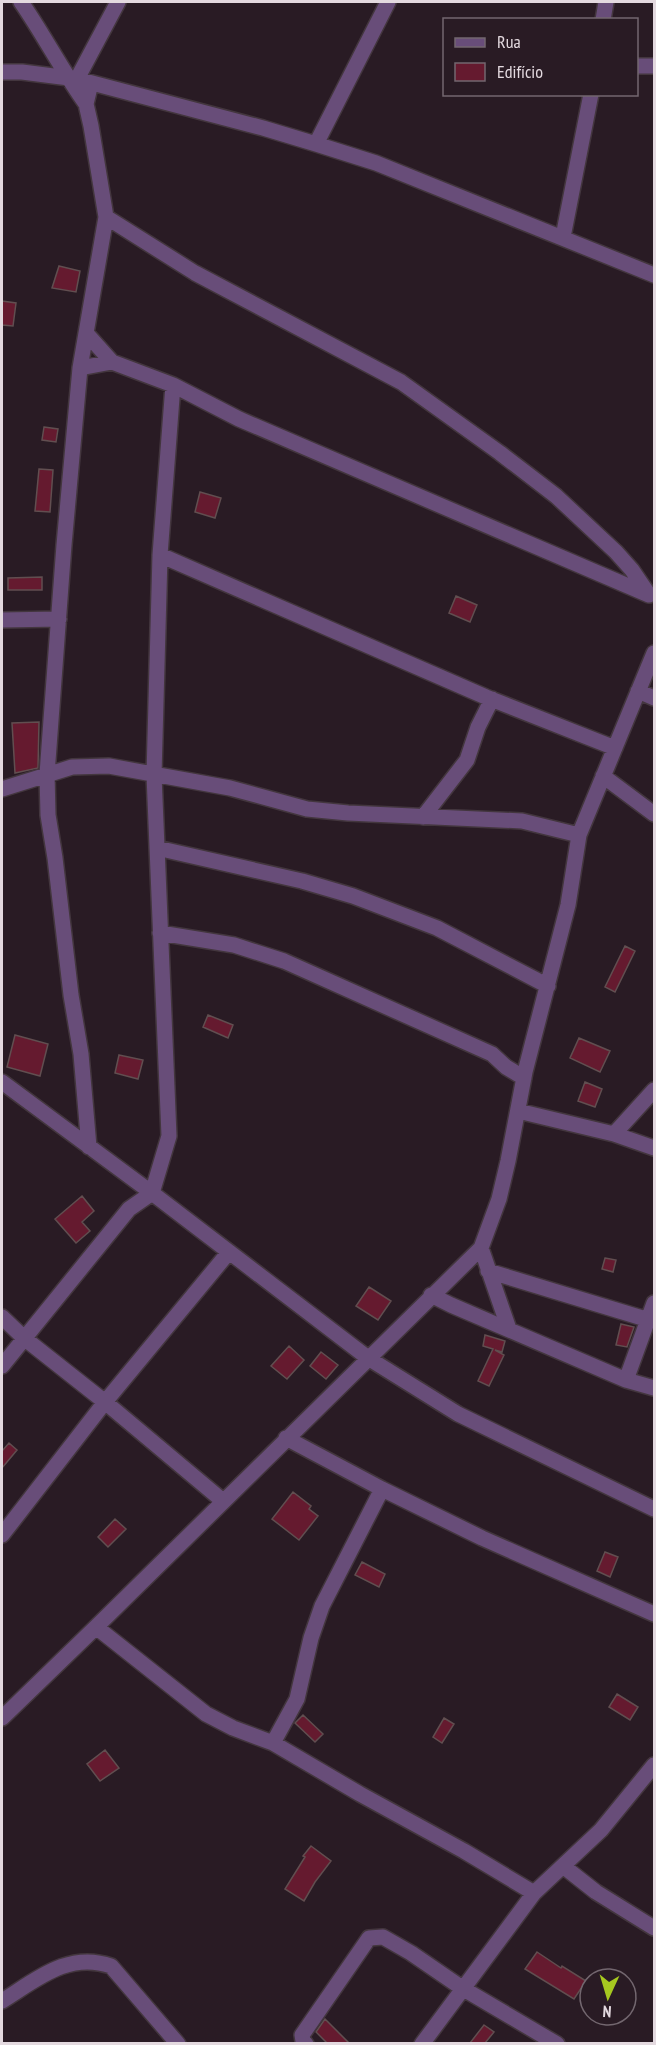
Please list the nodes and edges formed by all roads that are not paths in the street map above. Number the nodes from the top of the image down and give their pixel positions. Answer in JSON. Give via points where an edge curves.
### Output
{"nodes":[{"id":1,"x":21,"y":2,"type":"edge"},
{"id":2,"x":118,"y":2,"type":"edge"},
{"id":3,"x":388,"y":2,"type":"edge"},
{"id":4,"x":606,"y":2,"type":"edge"},
{"id":5,"x":603,"y":18,"type":"edge"},
{"id":6,"x":638,"y":66,"type":"edge"},
{"id":7,"x":654,"y":66,"type":"edge"},
{"id":8,"x":2,"y":72,"type":"edge"},
{"id":9,"x":78,"y":80,"type":"junction"},
{"id":10,"x":591,"y":96,"type":"edge"},
{"id":11,"x":86,"y":104,"type":"junction"},
{"id":12,"x":316,"y":144,"type":"junction"},
{"id":13,"x":106,"y":217,"type":"junction"},
{"id":14,"x":563,"y":237,"type":"junction"},
{"id":15,"x":654,"y":275,"type":"edge"},
{"id":16,"x":86,"y":333,"type":"junction"},
{"id":17,"x":112,"y":362,"type":"junction"},
{"id":18,"x":80,"y":368,"type":"junction"},
{"id":19,"x":173,"y":385,"type":"junction"},
{"id":20,"x":160,"y":555,"type":"junction"},
{"id":21,"x":652,"y":596,"type":"edge"},
{"id":22,"x":2,"y":620,"type":"edge"},
{"id":23,"x":59,"y":620,"type":"junction"},
{"id":24,"x":654,"y":653,"type":"edge"},
{"id":25,"x":638,"y":691,"type":"junction"},
{"id":26,"x":654,"y":698,"type":"edge"},
{"id":27,"x":492,"y":699,"type":"junction"},
{"id":28,"x":615,"y":748,"type":"junction"},
{"id":29,"x":47,"y":774,"type":"junction"},
{"id":30,"x":154,"y":775,"type":"junction"},
{"id":31,"x":603,"y":776,"type":"junction"},
{"id":32,"x":2,"y":789,"type":"edge"},
{"id":33,"x":654,"y":814,"type":"edge"},
{"id":34,"x":423,"y":817,"type":"junction"},
{"id":35,"x":579,"y":835,"type":"junction"},
{"id":36,"x":157,"y":848,"type":"junction"},
{"id":37,"x":160,"y":933,"type":"junction"},
{"id":38,"x":548,"y":986,"type":"junction"},
{"id":39,"x":524,"y":1078,"type":"junction"},
{"id":40,"x":2,"y":1082,"type":"edge"},
{"id":41,"x":654,"y":1090,"type":"edge"},
{"id":42,"x":518,"y":1111,"type":"junction"},
{"id":43,"x":614,"y":1134,"type":"junction"},
{"id":44,"x":89,"y":1147,"type":"junction"},
{"id":45,"x":654,"y":1148,"type":"edge"},
{"id":46,"x":152,"y":1193,"type":"junction"},
{"id":47,"x":481,"y":1248,"type":"junction"},
{"id":48,"x":229,"y":1252,"type":"junction"},
{"id":49,"x":489,"y":1271,"type":"junction"},
{"id":50,"x":431,"y":1295,"type":"junction"},
{"id":51,"x":654,"y":1303,"type":"edge"},
{"id":52,"x":2,"y":1317,"type":"edge"},
{"id":53,"x":649,"y":1320,"type":"junction"},
{"id":54,"x":508,"y":1329,"type":"junction"},
{"id":55,"x":24,"y":1338,"type":"junction"},
{"id":56,"x":368,"y":1358,"type":"junction"},
{"id":57,"x":2,"y":1366,"type":"edge"},
{"id":58,"x":626,"y":1380,"type":"junction"},
{"id":59,"x":654,"y":1388,"type":"edge"},
{"id":60,"x":105,"y":1402,"type":"junction"},
{"id":61,"x":286,"y":1438,"type":"junction"},
{"id":62,"x":382,"y":1490,"type":"junction"},
{"id":63,"x":223,"y":1501,"type":"junction"},
{"id":64,"x":654,"y":1509,"type":"edge"},
{"id":65,"x":2,"y":1535,"type":"edge"},
{"id":66,"x":654,"y":1614,"type":"edge"},
{"id":67,"x":96,"y":1627,"type":"junction"},
{"id":68,"x":2,"y":1718,"type":"edge"},
{"id":69,"x":273,"y":1743,"type":"junction"},
{"id":70,"x":654,"y":1765,"type":"edge"},
{"id":71,"x":563,"y":1866,"type":"junction"},
{"id":72,"x":534,"y":1893,"type":"junction"},
{"id":73,"x":654,"y":1928,"type":"edge"},
{"id":74,"x":462,"y":1988,"type":"junction"},
{"id":75,"x":2,"y":2001,"type":"edge"},
{"id":76,"x":178,"y":2043,"type":"edge"},
{"id":77,"x":306,"y":2043,"type":"edge"},
{"id":78,"x":422,"y":2043,"type":"edge"},
{"id":79,"x":557,"y":2043,"type":"edge"}],
"edges":[{"from":1,"to":9,"type":"street"},
{"from":2,"to":9,"type":"street"},
{"from":3,"to":12,"type":"street"},
{"from":4,"to":5,"type":"street"},
{"from":6,"to":7,"type":"street"},
{"from":8,"to":9,"type":"street"},
{"from":9,"to":11,"type":"street"},
{"from":9,"to":11,"type":"street"},
{"from":9,"to":12,"type":"street"},
{"from":10,"to":14,"type":"street"},
{"from":11,"to":13,"type":"street"},
{"from":12,"to":14,"type":"street","via":[[376,163]]},
{"from":13,"to":16,"type":"street"},
{"from":13,"to":21,"type":"street","via":[[195,273],[401,382],[556,496],[616,552]]},
{"from":14,"to":15,"type":"street"},
{"from":16,"to":17,"type":"street"},
{"from":16,"to":18,"type":"street"},
{"from":17,"to":18,"type":"street"},
{"from":17,"to":19,"type":"street"},
{"from":18,"to":23,"type":"street"},
{"from":19,"to":20,"type":"street"},
{"from":19,"to":21,"type":"street","via":[[239,419]]},
{"from":20,"to":27,"type":"street"},
{"from":20,"to":30,"type":"street"},
{"from":22,"to":23,"type":"street"},
{"from":23,"to":29,"type":"street"},
{"from":24,"to":25,"type":"street"},
{"from":25,"to":26,"type":"street"},
{"from":25,"to":28,"type":"street"},
{"from":27,"to":28,"type":"street"},
{"from":27,"to":34,"type":"street","via":[[467,760]]},
{"from":28,"to":31,"type":"street"},
{"from":29,"to":30,"type":"street","via":[[72,767],[109,766]]},
{"from":29,"to":32,"type":"street"},
{"from":29,"to":44,"type":"street","via":[[48,815],[81,1054]]},
{"from":30,"to":34,"type":"street","via":[[230,788],[307,809]]},
{"from":30,"to":36,"type":"street"},
{"from":31,"to":33,"type":"street"},
{"from":31,"to":35,"type":"street"},
{"from":34,"to":35,"type":"street","via":[[522,821]]},
{"from":35,"to":38,"type":"street","via":[[568,905]]},
{"from":36,"to":37,"type":"street"},
{"from":36,"to":38,"type":"street","via":[[353,896],[437,928]]},
{"from":37,"to":39,"type":"street","via":[[234,945],[284,961],[492,1054]]},
{"from":37,"to":46,"type":"street","via":[[169,1136]]},
{"from":38,"to":39,"type":"street"},
{"from":39,"to":42,"type":"street"},
{"from":40,"to":44,"type":"street"},
{"from":41,"to":43,"type":"street"},
{"from":42,"to":43,"type":"street"},
{"from":42,"to":47,"type":"street","via":[[499,1199]]},
{"from":43,"to":45,"type":"street"},
{"from":44,"to":46,"type":"street"},
{"from":46,"to":48,"type":"street"},
{"from":46,"to":55,"type":"street","via":[[129,1209]]},
{"from":47,"to":49,"type":"street"},
{"from":47,"to":50,"type":"street"},
{"from":48,"to":56,"type":"street"},
{"from":48,"to":60,"type":"street"},
{"from":49,"to":53,"type":"street"},
{"from":49,"to":54,"type":"street"},
{"from":50,"to":54,"type":"street"},
{"from":50,"to":56,"type":"street"},
{"from":51,"to":53,"type":"street"},
{"from":52,"to":55,"type":"street"},
{"from":53,"to":58,"type":"street"},
{"from":54,"to":58,"type":"street"},
{"from":55,"to":57,"type":"street"},
{"from":55,"to":60,"type":"street"},
{"from":56,"to":61,"type":"street"},
{"from":56,"to":64,"type":"street","via":[[458,1414]]},
{"from":58,"to":59,"type":"street"},
{"from":60,"to":63,"type":"street"},
{"from":60,"to":65,"type":"street"},
{"from":61,"to":62,"type":"street"},
{"from":61,"to":63,"type":"street"},
{"from":62,"to":66,"type":"street"},
{"from":62,"to":69,"type":"street","via":[[322,1606],[297,1700]]},
{"from":63,"to":67,"type":"street"},
{"from":67,"to":68,"type":"street"},
{"from":67,"to":69,"type":"street","via":[[206,1714]]},
{"from":69,"to":72,"type":"street"},
{"from":70,"to":71,"type":"street","via":[[601,1830]]},
{"from":71,"to":72,"type":"street"},
{"from":71,"to":73,"type":"street"},
{"from":72,"to":74,"type":"street"},
{"from":74,"to":77,"type":"street","via":[[383,1937],[369,1938],[302,2035]]},
{"from":74,"to":78,"type":"street"},
{"from":74,"to":79,"type":"street"},
{"from":75,"to":76,"type":"street","via":[[63,1965],[97,1960],[111,1965]]}]}
